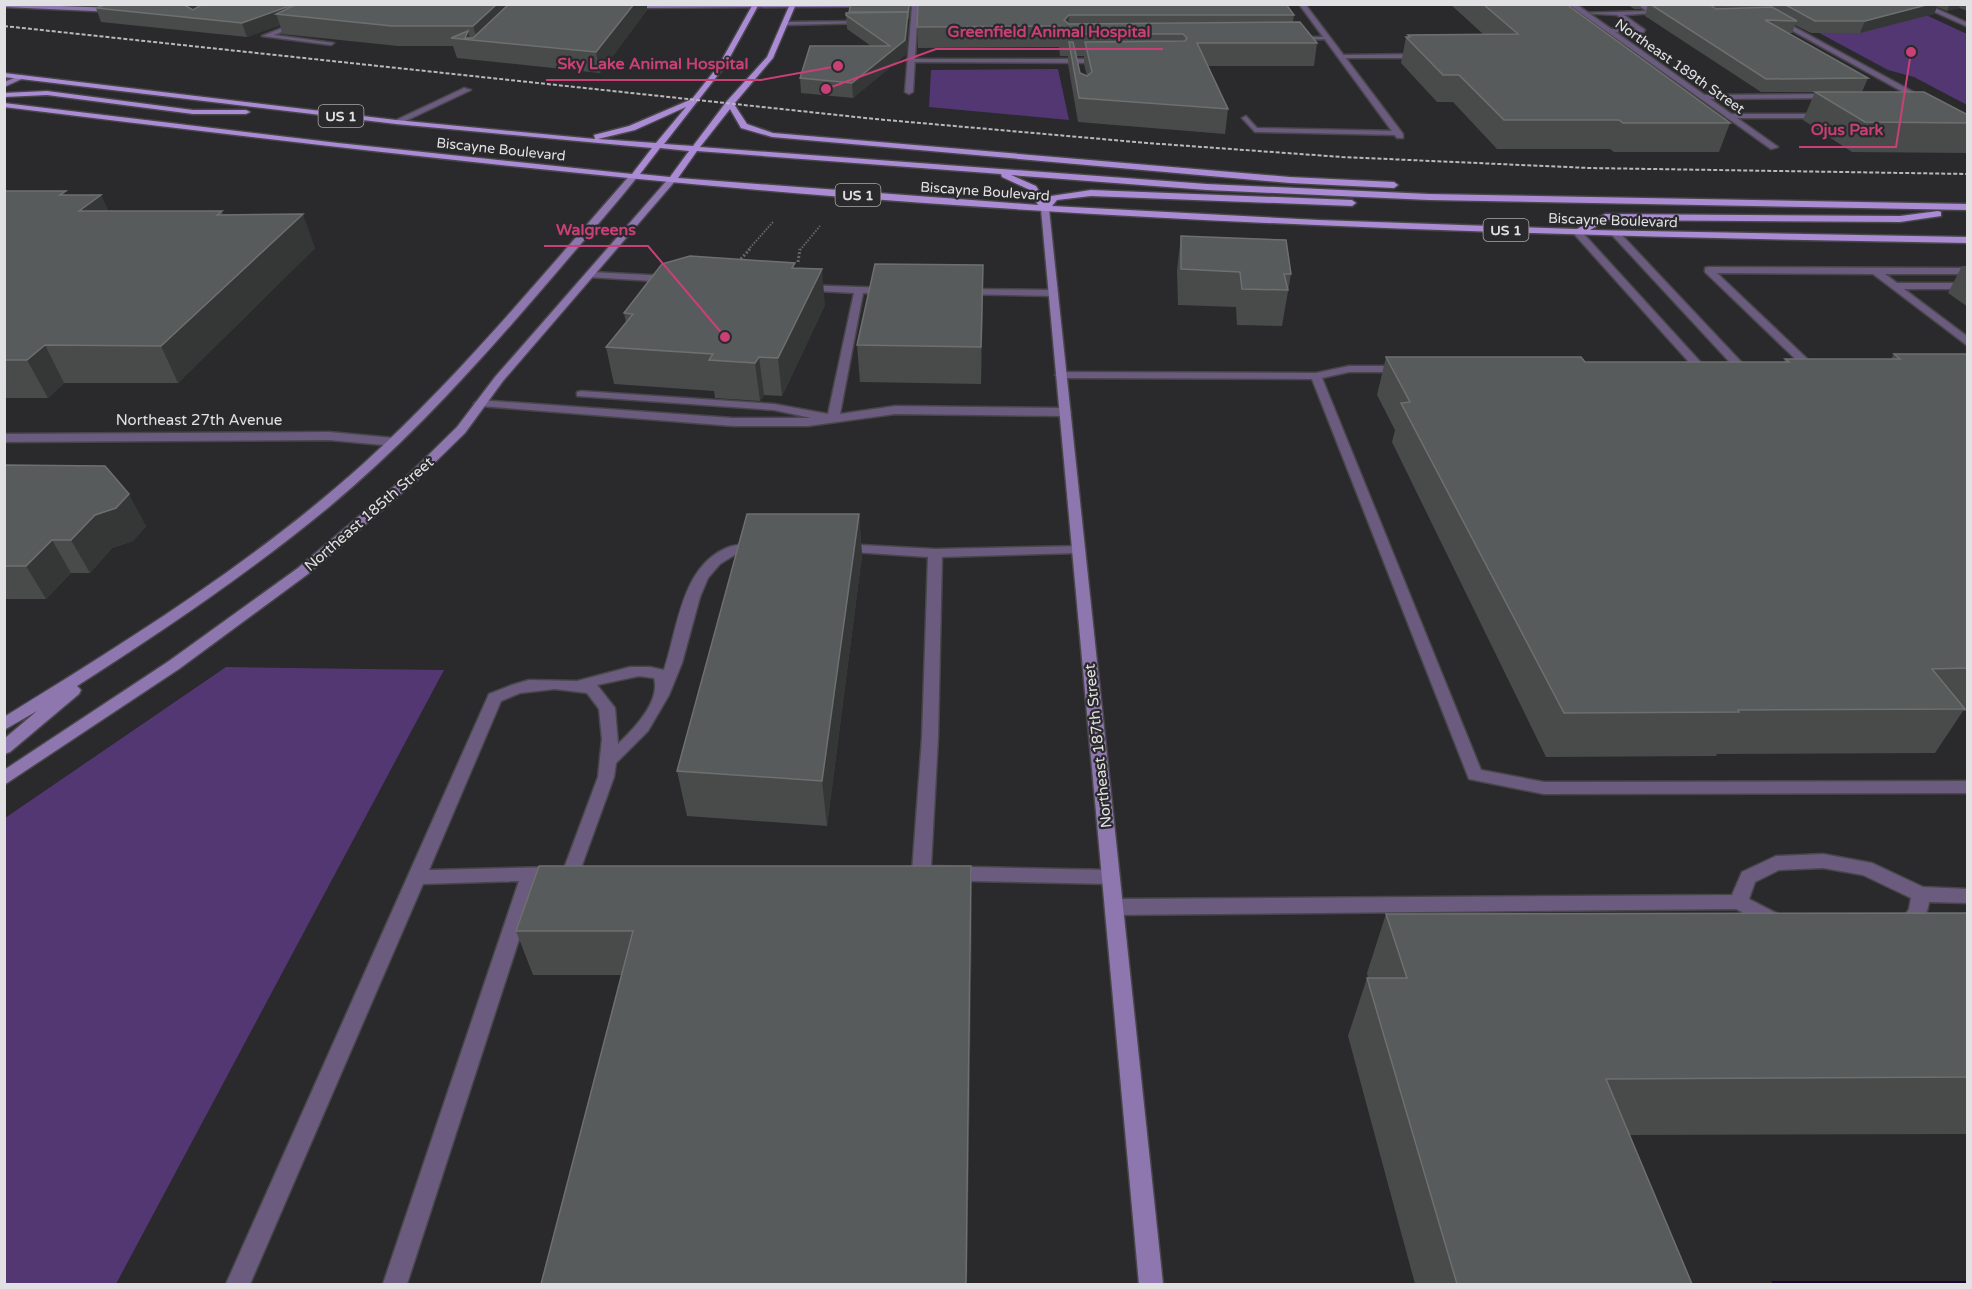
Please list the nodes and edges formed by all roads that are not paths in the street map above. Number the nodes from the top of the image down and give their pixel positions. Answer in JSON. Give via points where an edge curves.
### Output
{"nodes":[{"id":1,"x":69,"y":4,"type":"edge"},
{"id":2,"x":1302,"y":4,"type":"edge"},
{"id":3,"x":1571,"y":4,"type":"edge"},
{"id":4,"x":1640,"y":4,"type":"edge"},
{"id":5,"x":1747,"y":4,"type":"edge"},
{"id":6,"x":1920,"y":4,"type":"edge"},
{"id":7,"x":4,"y":5,"type":"edge"},
{"id":8,"x":793,"y":5,"type":"edge"},
{"id":9,"x":634,"y":6,"type":"edge"},
{"id":10,"x":670,"y":6,"type":"edge"},
{"id":11,"x":705,"y":6,"type":"edge"},
{"id":12,"x":755,"y":6,"type":"edge"},
{"id":13,"x":876,"y":6,"type":"edge"},
{"id":14,"x":915,"y":6,"type":"edge"},
{"id":15,"x":947,"y":6,"type":"edge"},
{"id":16,"x":621,"y":8,"type":"edge"},
{"id":17,"x":56,"y":9,"type":"junction"},
{"id":18,"x":127,"y":10,"type":"edge"},
{"id":19,"x":1618,"y":13,"type":"junction"},
{"id":20,"x":1584,"y":14,"type":"junction"},
{"id":21,"x":874,"y":15,"type":"junction"},
{"id":22,"x":859,"y":16,"type":"edge"},
{"id":23,"x":1759,"y":17,"type":"edge"},
{"id":24,"x":1770,"y":17,"type":"junction"},
{"id":25,"x":304,"y":21,"type":"edge"},
{"id":26,"x":903,"y":23,"type":"edge"},
{"id":27,"x":914,"y":23,"type":"junction"},
{"id":28,"x":786,"y":24,"type":"junction"},
{"id":29,"x":1968,"y":25,"type":"edge"},
{"id":30,"x":1609,"y":31,"type":"junction"},
{"id":31,"x":1327,"y":39,"type":"junction"},
{"id":32,"x":1283,"y":40,"type":"edge"},
{"id":33,"x":331,"y":43,"type":"edge"},
{"id":34,"x":1433,"y":56,"type":"edge"},
{"id":35,"x":1341,"y":57,"type":"junction"},
{"id":36,"x":911,"y":61,"type":"junction"},
{"id":37,"x":1077,"y":61,"type":"junction"},
{"id":38,"x":1112,"y":61,"type":"edge"},
{"id":39,"x":1079,"y":70,"type":"edge"},
{"id":40,"x":4,"y":75,"type":"edge"},
{"id":41,"x":22,"y":77,"type":"junction"},
{"id":42,"x":4,"y":86,"type":"edge"},
{"id":43,"x":467,"y":90,"type":"dead end"},
{"id":44,"x":909,"y":92,"type":"dead end"},
{"id":45,"x":4,"y":94,"type":"edge"},
{"id":46,"x":1846,"y":96,"type":"edge"},
{"id":47,"x":1893,"y":96,"type":"edge"},
{"id":48,"x":1917,"y":96,"type":"junction"},
{"id":49,"x":1703,"y":98,"type":"junction"},
{"id":50,"x":695,"y":100,"type":"junction"},
{"id":51,"x":730,"y":103,"type":"junction"},
{"id":52,"x":4,"y":105,"type":"edge"},
{"id":53,"x":1936,"y":106,"type":"edge"},
{"id":54,"x":318,"y":113,"type":"junction"},
{"id":55,"x":1729,"y":116,"type":"junction"},
{"id":56,"x":1836,"y":116,"type":"edge"},
{"id":57,"x":1246,"y":118,"type":"dead end"},
{"id":58,"x":396,"y":122,"type":"junction"},
{"id":59,"x":579,"y":140,"type":"junction"},
{"id":60,"x":660,"y":147,"type":"junction"},
{"id":61,"x":1774,"y":147,"type":"dead end"},
{"id":62,"x":694,"y":149,"type":"junction"},
{"id":63,"x":997,"y":172,"type":"junction"},
{"id":64,"x":634,"y":177,"type":"junction"},
{"id":65,"x":672,"y":180,"type":"junction"},
{"id":66,"x":1429,"y":197,"type":"junction"},
{"id":67,"x":1640,"y":202,"type":"junction"},
{"id":68,"x":1045,"y":208,"type":"junction"},
{"id":69,"x":1968,"y":208,"type":"edge"},
{"id":70,"x":1578,"y":232,"type":"junction"},
{"id":71,"x":1615,"y":233,"type":"junction"},
{"id":72,"x":1968,"y":240,"type":"edge"},
{"id":73,"x":1875,"y":270,"type":"junction"},
{"id":74,"x":1968,"y":271,"type":"edge"},
{"id":75,"x":591,"y":275,"type":"junction"},
{"id":76,"x":676,"y":279,"type":"edge"},
{"id":77,"x":782,"y":286,"type":"edge"},
{"id":78,"x":1894,"y":286,"type":"junction"},
{"id":79,"x":1968,"y":286,"type":"edge"},
{"id":80,"x":860,"y":291,"type":"junction"},
{"id":81,"x":894,"y":291,"type":"edge"},
{"id":82,"x":953,"y":291,"type":"edge"},
{"id":83,"x":1053,"y":293,"type":"junction"},
{"id":84,"x":1968,"y":343,"type":"edge"},
{"id":85,"x":1417,"y":369,"type":"edge"},
{"id":86,"x":1683,"y":369,"type":"edge"},
{"id":87,"x":1711,"y":369,"type":"junction"},
{"id":88,"x":1788,"y":369,"type":"edge"},
{"id":89,"x":1061,"y":375,"type":"junction"},
{"id":90,"x":1316,"y":376,"type":"junction"},
{"id":91,"x":581,"y":394,"type":"dead end"},
{"id":92,"x":480,"y":403,"type":"junction"},
{"id":93,"x":1065,"y":412,"type":"junction"},
{"id":94,"x":833,"y":419,"type":"junction"},
{"id":95,"x":4,"y":438,"type":"edge"},
{"id":96,"x":394,"y":442,"type":"junction"},
{"id":97,"x":766,"y":547,"type":"edge"},
{"id":98,"x":832,"y":548,"type":"edge"},
{"id":99,"x":1078,"y":549,"type":"junction"},
{"id":100,"x":935,"y":553,"type":"junction"},
{"id":101,"x":124,"y":648,"type":"junction"},
{"id":102,"x":579,"y":685,"type":"junction"},
{"id":103,"x":663,"y":692,"type":"junction"},
{"id":104,"x":4,"y":725,"type":"edge"},
{"id":105,"x":4,"y":748,"type":"edge"},
{"id":106,"x":607,"y":761,"type":"junction"},
{"id":107,"x":4,"y":779,"type":"edge"},
{"id":108,"x":1968,"y":787,"type":"edge"},
{"id":109,"x":897,"y":873,"type":"edge"},
{"id":110,"x":921,"y":873,"type":"junction"},
{"id":111,"x":531,"y":874,"type":"junction"},
{"id":112,"x":571,"y":874,"type":"junction"},
{"id":113,"x":594,"y":874,"type":"edge"},
{"id":114,"x":417,"y":877,"type":"junction"},
{"id":115,"x":1111,"y":877,"type":"junction"},
{"id":116,"x":1921,"y":894,"type":"junction"},
{"id":117,"x":1968,"y":896,"type":"edge"},
{"id":118,"x":1738,"y":902,"type":"junction"},
{"id":119,"x":1114,"y":907,"type":"junction"},
{"id":120,"x":1792,"y":926,"type":"edge"},
{"id":121,"x":1887,"y":933,"type":"edge"},
{"id":122,"x":238,"y":1284,"type":"edge"},
{"id":123,"x":395,"y":1284,"type":"edge"},
{"id":124,"x":1150,"y":1284,"type":"edge"}],
"edges":[{"from":1,"to":17,"type":"street"},
{"from":2,"to":31,"type":"street"},
{"from":3,"to":20,"type":"street","name":"Northeast 189th Street"},
{"from":4,"to":19,"type":"street","via":[[1653,13]]},
{"from":5,"to":24,"type":"street"},
{"from":6,"to":29,"type":"street"},
{"from":7,"to":17,"type":"street"},
{"from":8,"to":12,"type":"street"},
{"from":8,"to":13,"type":"street"},
{"from":8,"to":28,"type":"main road"},
{"from":9,"to":10,"type":"street"},
{"from":9,"to":16,"type":"street"},
{"from":10,"to":11,"type":"street"},
{"from":11,"to":12,"type":"street"},
{"from":12,"to":50,"type":"main road","via":[[728,57]]},
{"from":13,"to":14,"type":"street"},
{"from":13,"to":21,"type":"street"},
{"from":14,"to":15,"type":"street"},
{"from":14,"to":27,"type":"street"},
{"from":17,"to":18,"type":"street"},
{"from":19,"to":20,"type":"street"},
{"from":19,"to":30,"type":"street","via":[[1643,31]]},
{"from":20,"to":30,"type":"street","name":"Northeast 189th Street"},
{"from":21,"to":22,"type":"street"},
{"from":21,"to":28,"type":"street","via":[[872,23]]},
{"from":23,"to":24,"type":"street"},
{"from":24,"to":48,"type":"street"},
{"from":25,"to":33,"type":"street","via":[[265,36]]},
{"from":26,"to":27,"type":"street"},
{"from":27,"to":36,"type":"street"},
{"from":28,"to":51,"type":"main road","via":[[770,58]]},
{"from":30,"to":49,"type":"street","name":"Northeast 189th Street"},
{"from":31,"to":32,"type":"street"},
{"from":31,"to":35,"type":"street"},
{"from":34,"to":35,"type":"street"},
{"from":35,"to":57,"type":"street","via":[[1398,134],[1255,130]]},
{"from":36,"to":37,"type":"street"},
{"from":36,"to":44,"type":"street"},
{"from":37,"to":38,"type":"street"},
{"from":37,"to":39,"type":"street"},
{"from":40,"to":41,"type":"main road","name":"Biscayne Boulevard","number":"US 1"},
{"from":41,"to":42,"type":"street"},
{"from":41,"to":54,"type":"main road","name":"Biscayne Boulevard","number":"US 1"},
{"from":43,"to":58,"type":"street"},
{"from":45,"to":54,"type":"main road","via":[[47,93],[193,112]]},
{"from":46,"to":49,"type":"street"},
{"from":47,"to":48,"type":"street"},
{"from":48,"to":53,"type":"street"},
{"from":49,"to":55,"type":"street","name":"Northeast 189th Street"},
{"from":50,"to":59,"type":"main road","via":[[632,128]]},
{"from":50,"to":60,"type":"main road"},
{"from":51,"to":62,"type":"main road"},
{"from":51,"to":67,"type":"main road","via":[[748,129],[785,136],[1290,180]]},
{"from":52,"to":64,"type":"main road","name":"Biscayne Boulevard","number":"US 1"},
{"from":54,"to":58,"type":"main road","name":"Biscayne Boulevard","number":"US 1"},
{"from":55,"to":56,"type":"street"},
{"from":55,"to":61,"type":"street","name":"Northeast 189th Street"},
{"from":58,"to":59,"type":"main road","name":"Biscayne Boulevard","number":"US 1"},
{"from":59,"to":60,"type":"main road","name":"Biscayne Boulevard","number":"US 1"},
{"from":60,"to":62,"type":"main road","name":"Biscayne Boulevard","number":"US 1"},
{"from":60,"to":64,"type":"main road"},
{"from":62,"to":63,"type":"main road","name":"Biscayne Boulevard","number":"US 1"},
{"from":62,"to":65,"type":"main road"},
{"from":63,"to":66,"type":"main road","name":"Biscayne Boulevard","number":"US 1"},
{"from":63,"to":68,"type":"main road","via":[[1033,188]]},
{"from":64,"to":65,"type":"main road","name":"Biscayne Boulevard","number":"US 1"},
{"from":64,"to":96,"type":"street","via":[[544,283]]},
{"from":65,"to":68,"type":"main road","name":"Biscayne Boulevard","number":"US 1"},
{"from":65,"to":75,"type":"street","name":"Northeast 185th Street"},
{"from":66,"to":67,"type":"main road","name":"Biscayne Boulevard","number":"US 1"},
{"from":66,"to":68,"type":"main road","via":[[1340,203],[1091,193],[1054,198]]},
{"from":67,"to":69,"type":"main road","name":"Biscayne Boulevard","number":"US 1"},
{"from":68,"to":70,"type":"main road","name":"Biscayne Boulevard","number":"US 1"},
{"from":68,"to":83,"type":"street","name":"Northeast 187th Street"},
{"from":69,"to":70,"type":"main road","via":[[1900,219],[1605,217]]},
{"from":70,"to":71,"type":"main road","name":"Biscayne Boulevard","number":"US 1"},
{"from":70,"to":87,"type":"street"},
{"from":71,"to":72,"type":"main road","name":"Biscayne Boulevard","number":"US 1"},
{"from":71,"to":87,"type":"street","via":[[1748,369]]},
{"from":73,"to":74,"type":"street"},
{"from":73,"to":78,"type":"street"},
{"from":73,"to":88,"type":"street","via":[[1708,270],[1818,369]]},
{"from":75,"to":76,"type":"street"},
{"from":75,"to":92,"type":"street","name":"Northeast 185th Street"},
{"from":77,"to":80,"type":"street"},
{"from":78,"to":79,"type":"street"},
{"from":78,"to":84,"type":"street"},
{"from":80,"to":81,"type":"street"},
{"from":80,"to":94,"type":"street"},
{"from":82,"to":83,"type":"street"},
{"from":83,"to":89,"type":"street","name":"Northeast 187th Street"},
{"from":85,"to":90,"type":"street","via":[[1349,369]]},
{"from":86,"to":87,"type":"street"},
{"from":89,"to":90,"type":"street"},
{"from":89,"to":93,"type":"street","name":"Northeast 187th Street"},
{"from":90,"to":108,"type":"street","via":[[1475,775],[1544,788]]},
{"from":91,"to":94,"type":"street","via":[[774,406]]},
{"from":92,"to":94,"type":"street","via":[[733,422],[808,423]]},
{"from":92,"to":107,"type":"street","name":"Northeast 185th Street","via":[[461,430],[421,470],[303,571],[174,665]]},
{"from":93,"to":94,"type":"street","via":[[895,410]]},
{"from":93,"to":99,"type":"street","name":"Northeast 187th Street"},
{"from":95,"to":96,"type":"street","name":"Northeast 27th Avenue","via":[[328,436]]},
{"from":96,"to":101,"type":"street","via":[[292,530]]},
{"from":97,"to":103,"type":"street","via":[[727,552],[715,558],[704,572],[688,609]]},
{"from":98,"to":100,"type":"street"},
{"from":99,"to":100,"type":"street"},
{"from":99,"to":115,"type":"street","name":"Northeast 187th Street"},
{"from":100,"to":110,"type":"street","via":[[930,738]]},
{"from":101,"to":104,"type":"street"},
{"from":101,"to":105,"type":"street"},
{"from":102,"to":103,"type":"street","via":[[622,672],[650,671],[660,674]]},
{"from":102,"to":106,"type":"street","via":[[592,689],[607,708]]},
{"from":102,"to":114,"type":"street","via":[[509,688],[495,698]]},
{"from":103,"to":106,"type":"street","via":[[652,716],[628,746]]},
{"from":106,"to":112,"type":"street","via":[[606,777]]},
{"from":109,"to":110,"type":"street"},
{"from":110,"to":115,"type":"street"},
{"from":111,"to":112,"type":"street"},
{"from":111,"to":114,"type":"street"},
{"from":111,"to":123,"type":"street"},
{"from":112,"to":113,"type":"street"},
{"from":114,"to":122,"type":"street"},
{"from":115,"to":119,"type":"street","name":"Northeast 187th Street"},
{"from":116,"to":117,"type":"street"},
{"from":116,"to":118,"type":"street","via":[[1866,868],[1823,861],[1776,862],[1748,877]]},
{"from":116,"to":121,"type":"street","via":[[1910,926]]},
{"from":118,"to":119,"type":"street"},
{"from":118,"to":120,"type":"street","via":[[1772,921]]},
{"from":119,"to":124,"type":"street","name":"Northeast 187th Street"}]}
